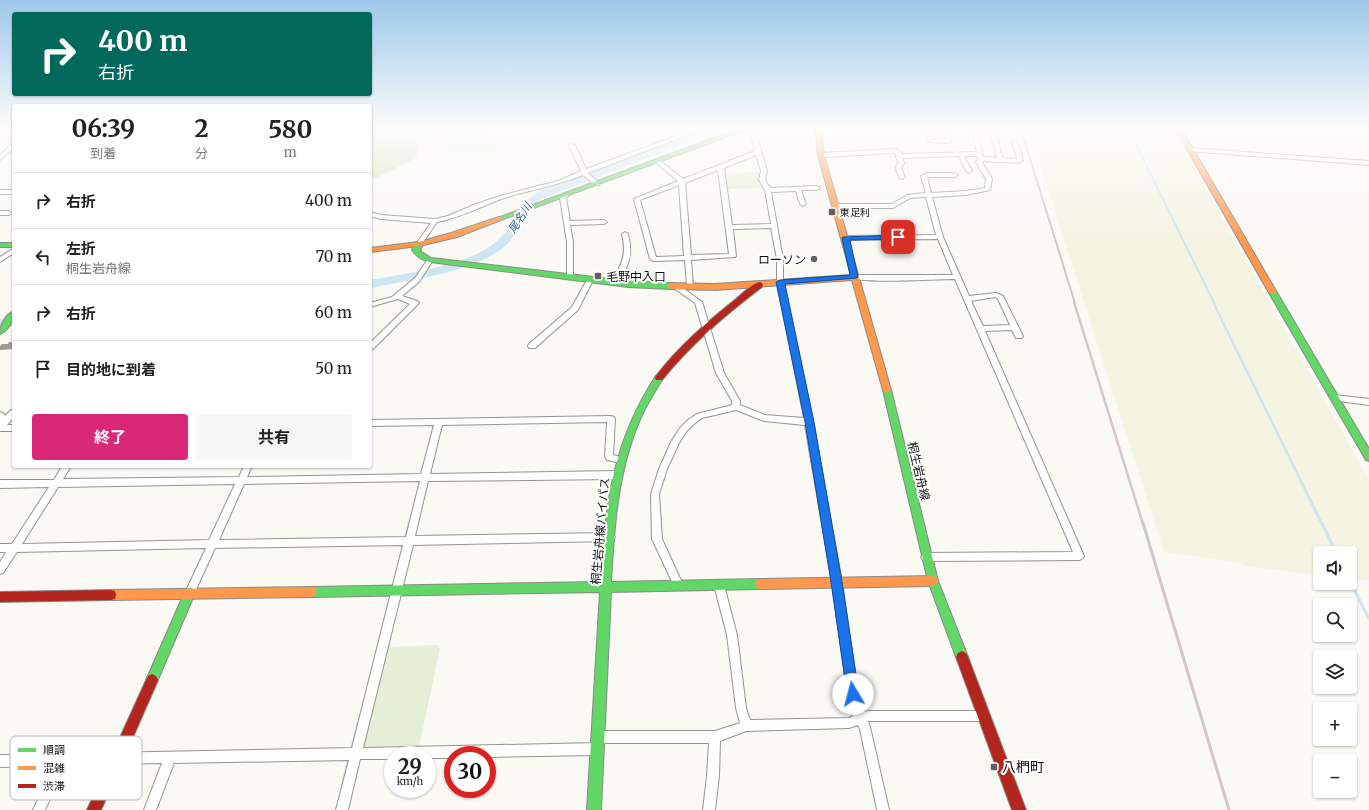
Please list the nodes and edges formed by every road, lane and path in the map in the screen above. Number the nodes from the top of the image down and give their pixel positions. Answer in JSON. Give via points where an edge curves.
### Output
{"nodes":[{"id":1,"x":721,"y":167,"type":"edge"},
{"id":2,"x":583,"y":168,"type":"edge"},
{"id":3,"x":598,"y":168,"type":"edge"},
{"id":4,"x":637,"y":168,"type":"edge"},
{"id":5,"x":665,"y":168,"type":"edge"},
{"id":6,"x":719,"y":168,"type":"edge"},
{"id":7,"x":763,"y":168,"type":"edge"},
{"id":8,"x":825,"y":168,"type":"edge"},
{"id":9,"x":898,"y":168,"type":"edge"},
{"id":10,"x":967,"y":168,"type":"edge"},
{"id":11,"x":982,"y":168,"type":"edge"},
{"id":12,"x":1201,"y":168,"type":"edge"},
{"id":13,"x":969,"y":171,"type":"dead end"},
{"id":14,"x":586,"y":174,"type":"junction"},
{"id":15,"x":955,"y":175,"type":"dead end"},
{"id":16,"x":902,"y":177,"type":"dead end"},
{"id":17,"x":595,"y":182,"type":"junction"},
{"id":18,"x":682,"y":182,"type":"junction"},
{"id":19,"x":817,"y":188,"type":"dead end"},
{"id":20,"x":798,"y":189,"type":"junction"},
{"id":21,"x":768,"y":190,"type":"junction"},
{"id":22,"x":0,"y":192,"type":"edge"},
{"id":23,"x":12,"y":192,"type":"edge"},
{"id":24,"x":566,"y":195,"type":"junction"},
{"id":25,"x":929,"y":195,"type":"junction"},
{"id":26,"x":803,"y":204,"type":"dead end"},
{"id":27,"x":836,"y":206,"type":"junction"},
{"id":28,"x":0,"y":213,"type":"edge"},
{"id":29,"x":9,"y":213,"type":"dead end"},
{"id":30,"x":372,"y":215,"type":"edge"},
{"id":31,"x":435,"y":221,"type":"junction"},
{"id":32,"x":604,"y":222,"type":"dead end"},
{"id":33,"x":567,"y":223,"type":"junction"},
{"id":34,"x":773,"y":226,"type":"junction"},
{"id":35,"x":729,"y":227,"type":"junction"},
{"id":36,"x":625,"y":234,"type":"dead end"},
{"id":37,"x":940,"y":237,"type":"junction"},
{"id":38,"x":846,"y":238,"type":"junction"},
{"id":39,"x":419,"y":244,"type":"junction"},
{"id":40,"x":0,"y":245,"type":"edge"},
{"id":41,"x":12,"y":245,"type":"edge"},
{"id":42,"x":372,"y":250,"type":"edge"},
{"id":43,"x":12,"y":251,"type":"edge"},
{"id":44,"x":688,"y":258,"type":"junction"},
{"id":45,"x":0,"y":260,"type":"edge"},
{"id":46,"x":430,"y":260,"type":"junction"},
{"id":47,"x":570,"y":277,"type":"junction"},
{"id":48,"x":854,"y":277,"type":"junction"},
{"id":49,"x":957,"y":277,"type":"junction"},
{"id":50,"x":590,"y":280,"type":"junction"},
{"id":51,"x":780,"y":282,"type":"junction"},
{"id":52,"x":640,"y":285,"type":"junction"},
{"id":53,"x":759,"y":285,"type":"junction"},
{"id":54,"x":677,"y":287,"type":"junction"},
{"id":55,"x":690,"y":287,"type":"junction"},
{"id":56,"x":398,"y":296,"type":"junction"},
{"id":57,"x":967,"y":299,"type":"junction"},
{"id":58,"x":372,"y":304,"type":"edge"},
{"id":59,"x":12,"y":316,"type":"edge"},
{"id":60,"x":1014,"y":326,"type":"junction"},
{"id":61,"x":706,"y":328,"type":"junction"},
{"id":62,"x":980,"y":329,"type":"junction"},
{"id":63,"x":0,"y":330,"type":"edge"},
{"id":64,"x":1019,"y":336,"type":"dead end"},
{"id":65,"x":372,"y":345,"type":"edge"},
{"id":66,"x":532,"y":346,"type":"dead end"},
{"id":67,"x":1335,"y":398,"type":"junction"},
{"id":68,"x":1369,"y":402,"type":"edge"},
{"id":69,"x":736,"y":407,"type":"junction"},
{"id":70,"x":12,"y":414,"type":"edge"},
{"id":71,"x":439,"y":422,"type":"junction"},
{"id":72,"x":810,"y":422,"type":"junction"},
{"id":73,"x":1,"y":423,"type":"edge"},
{"id":74,"x":372,"y":423,"type":"edge"},
{"id":75,"x":12,"y":427,"type":"edge"},
{"id":76,"x":1369,"y":457,"type":"edge"},
{"id":77,"x":621,"y":460,"type":"junction"},
{"id":78,"x":66,"y":468,"type":"edge"},
{"id":79,"x":247,"y":468,"type":"edge"},
{"id":80,"x":616,"y":475,"type":"junction"},
{"id":81,"x":425,"y":478,"type":"junction"},
{"id":82,"x":241,"y":480,"type":"junction"},
{"id":83,"x":56,"y":483,"type":"junction"},
{"id":84,"x":0,"y":484,"type":"edge"},
{"id":85,"x":610,"y":537,"type":"junction"},
{"id":86,"x":409,"y":541,"type":"junction"},
{"id":87,"x":212,"y":544,"type":"junction"},
{"id":88,"x":15,"y":547,"type":"junction"},
{"id":89,"x":0,"y":548,"type":"edge"},
{"id":90,"x":926,"y":557,"type":"junction"},
{"id":91,"x":0,"y":570,"type":"edge"},
{"id":92,"x":933,"y":581,"type":"junction"},
{"id":93,"x":837,"y":582,"type":"junction"},
{"id":94,"x":678,"y":585,"type":"junction"},
{"id":95,"x":720,"y":585,"type":"junction"},
{"id":96,"x":607,"y":587,"type":"junction"},
{"id":97,"x":396,"y":589,"type":"junction"},
{"id":98,"x":190,"y":593,"type":"junction"},
{"id":99,"x":0,"y":597,"type":"edge"},
{"id":100,"x":984,"y":716,"type":"junction"},
{"id":101,"x":860,"y":719,"type":"junction"},
{"id":102,"x":746,"y":726,"type":"junction"},
{"id":103,"x":126,"y":736,"type":"edge"},
{"id":104,"x":715,"y":736,"type":"junction"},
{"id":105,"x":599,"y":737,"type":"junction"},
{"id":106,"x":598,"y":749,"type":"junction"},
{"id":107,"x":356,"y":754,"type":"junction"},
{"id":108,"x":170,"y":758,"type":"junction"},
{"id":109,"x":142,"y":759,"type":"edge"},
{"id":110,"x":0,"y":762,"type":"edge"},
{"id":111,"x":10,"y":762,"type":"edge"},
{"id":112,"x":44,"y":800,"type":"edge"},
{"id":113,"x":98,"y":800,"type":"edge"},
{"id":114,"x":39,"y":810,"type":"edge"},
{"id":115,"x":94,"y":810,"type":"edge"},
{"id":116,"x":150,"y":810,"type":"edge"},
{"id":117,"x":342,"y":810,"type":"edge"},
{"id":118,"x":594,"y":810,"type":"edge"},
{"id":119,"x":709,"y":810,"type":"edge"},
{"id":120,"x":884,"y":810,"type":"edge"},
{"id":121,"x":1019,"y":810,"type":"edge"}],
"edges":[{"from":1,"to":35,"type":"street"},
{"from":2,"to":14,"type":"street"},
{"from":3,"to":14,"type":"street"},
{"from":4,"to":17,"type":"street"},
{"from":5,"to":18,"type":"street"},
{"from":6,"to":18,"type":"street"},
{"from":7,"to":21,"type":"street","via":[[762,180]]},
{"from":8,"to":27,"type":"street","name":"桐生岩舟線"},
{"from":9,"to":16,"type":"street"},
{"from":10,"to":13,"type":"street"},
{"from":11,"to":25,"type":"street","via":[[989,179],[988,189]]},
{"from":12,"to":67,"type":"street"},
{"from":14,"to":17,"type":"street"},
{"from":14,"to":31,"type":"street","via":[[505,196],[450,218]]},
{"from":15,"to":25,"type":"street","via":[[924,176]]},
{"from":17,"to":24,"type":"street"},
{"from":18,"to":44,"type":"street"},
{"from":18,"to":44,"type":"street","via":[[637,199],[653,259]]},
{"from":19,"to":20,"type":"street"},
{"from":20,"to":21,"type":"street"},
{"from":20,"to":26,"type":"street"},
{"from":21,"to":34,"type":"street"},
{"from":22,"to":23,"type":"street"},
{"from":24,"to":33,"type":"street","via":[[563,198]]},
{"from":24,"to":39,"type":"street","via":[[442,239]]},
{"from":25,"to":27,"type":"street","via":[[909,196],[893,206]]},
{"from":25,"to":37,"type":"street"},
{"from":27,"to":38,"type":"street","name":"桐生岩舟線"},
{"from":28,"to":29,"type":"street"},
{"from":30,"to":31,"type":"street"},
{"from":31,"to":39,"type":"street"},
{"from":32,"to":33,"type":"street"},
{"from":33,"to":47,"type":"street"},
{"from":34,"to":35,"type":"street"},
{"from":34,"to":51,"type":"street","via":[[780,259]]},
{"from":35,"to":44,"type":"street","via":[[733,256]]},
{"from":36,"to":52,"type":"street","via":[[628,248],[622,268]]},
{"from":37,"to":38,"type":"street"},
{"from":37,"to":49,"type":"street"},
{"from":38,"to":48,"type":"street","name":"桐生岩舟線"},
{"from":39,"to":42,"type":"street"},
{"from":39,"to":46,"type":"street","via":[[416,250],[418,255]]},
{"from":40,"to":41,"type":"street"},
{"from":43,"to":45,"type":"street"},
{"from":44,"to":55,"type":"street"},
{"from":46,"to":47,"type":"street"},
{"from":46,"to":56,"type":"street","via":[[417,280]]},
{"from":47,"to":50,"type":"street"},
{"from":48,"to":49,"type":"street"},
{"from":48,"to":51,"type":"street"},
{"from":48,"to":90,"type":"street","name":"桐生岩舟線","via":[[889,398]]},
{"from":49,"to":57,"type":"street"},
{"from":50,"to":52,"type":"street"},
{"from":50,"to":66,"type":"street","via":[[575,308]]},
{"from":51,"to":53,"type":"street"},
{"from":51,"to":72,"type":"street"},
{"from":52,"to":54,"type":"street"},
{"from":53,"to":55,"type":"street"},
{"from":53,"to":61,"type":"street","name":"桐生岩舟線バイパス"},
{"from":54,"to":55,"type":"street"},
{"from":54,"to":61,"type":"street","via":[[698,302]]},
{"from":56,"to":58,"type":"street"},
{"from":56,"to":65,"type":"street","via":[[415,303]]},
{"from":57,"to":60,"type":"street","via":[[996,295],[1001,298]]},
{"from":57,"to":62,"type":"street"},
{"from":59,"to":63,"type":"street"},
{"from":60,"to":62,"type":"street"},
{"from":60,"to":64,"type":"street"},
{"from":61,"to":69,"type":"street","via":[[720,373],[736,402]]},
{"from":61,"to":77,"type":"street","name":"桐生岩舟線バイパス","via":[[679,353],[653,386],[630,430]]},
{"from":62,"to":90,"type":"street","via":[[1079,556]]},
{"from":67,"to":68,"type":"street"},
{"from":67,"to":76,"type":"street"},
{"from":69,"to":72,"type":"street","via":[[764,418]]},
{"from":69,"to":94,"type":"street","via":[[700,416],[690,422],[675,442],[662,470],[655,494],[657,539]]},
{"from":70,"to":73,"type":"street"},
{"from":71,"to":74,"type":"street"},
{"from":71,"to":77,"type":"street","via":[[611,419],[609,456]]},
{"from":71,"to":81,"type":"street"},
{"from":72,"to":93,"type":"street"},
{"from":73,"to":75,"type":"street"},
{"from":77,"to":80,"type":"street","name":"桐生岩舟線バイパス"},
{"from":78,"to":83,"type":"street"},
{"from":79,"to":82,"type":"street"},
{"from":80,"to":81,"type":"street"},
{"from":80,"to":85,"type":"street","name":"桐生岩舟線バイパス"},
{"from":81,"to":82,"type":"street"},
{"from":81,"to":86,"type":"street"},
{"from":82,"to":83,"type":"street"},
{"from":82,"to":87,"type":"street"},
{"from":83,"to":84,"type":"street"},
{"from":83,"to":88,"type":"street"},
{"from":85,"to":86,"type":"street"},
{"from":85,"to":96,"type":"street","name":"桐生岩舟線バイパス"},
{"from":86,"to":87,"type":"street"},
{"from":86,"to":97,"type":"street"},
{"from":87,"to":88,"type":"street"},
{"from":87,"to":98,"type":"street"},
{"from":88,"to":89,"type":"street"},
{"from":88,"to":91,"type":"street"},
{"from":90,"to":92,"type":"street","name":"桐生岩舟線"},
{"from":92,"to":93,"type":"street"},
{"from":92,"to":100,"type":"street","name":"桐生岩舟線"},
{"from":93,"to":95,"type":"street"},
{"from":93,"to":101,"type":"street","via":[[855,709]]},
{"from":94,"to":95,"type":"street"},
{"from":94,"to":96,"type":"street"},
{"from":95,"to":102,"type":"street","via":[[732,635],[741,708]]},
{"from":96,"to":97,"type":"street"},
{"from":96,"to":105,"type":"street","name":"桐生岩舟線バイパス"},
{"from":97,"to":98,"type":"street"},
{"from":97,"to":107,"type":"street"},
{"from":98,"to":99,"type":"street"},
{"from":98,"to":103,"type":"street"},
{"from":100,"to":101,"type":"street","via":[[868,716]]},
{"from":100,"to":121,"type":"street","name":"桐生岩舟線"},
{"from":101,"to":102,"type":"street","via":[[849,723],[818,725]]},
{"from":101,"to":120,"type":"street","via":[[865,727]]},
{"from":102,"to":104,"type":"street"},
{"from":104,"to":105,"type":"street"},
{"from":104,"to":119,"type":"street"},
{"from":105,"to":106,"type":"street","name":"桐生岩舟線バイパス"},
{"from":106,"to":107,"type":"street"},
{"from":106,"to":118,"type":"street","name":"桐生岩舟線バイパス"},
{"from":107,"to":108,"type":"street"},
{"from":107,"to":117,"type":"street"},
{"from":108,"to":109,"type":"street"},
{"from":108,"to":116,"type":"street"},
{"from":110,"to":111,"type":"street"},
{"from":112,"to":114,"type":"street"},
{"from":113,"to":115,"type":"street"}]}
